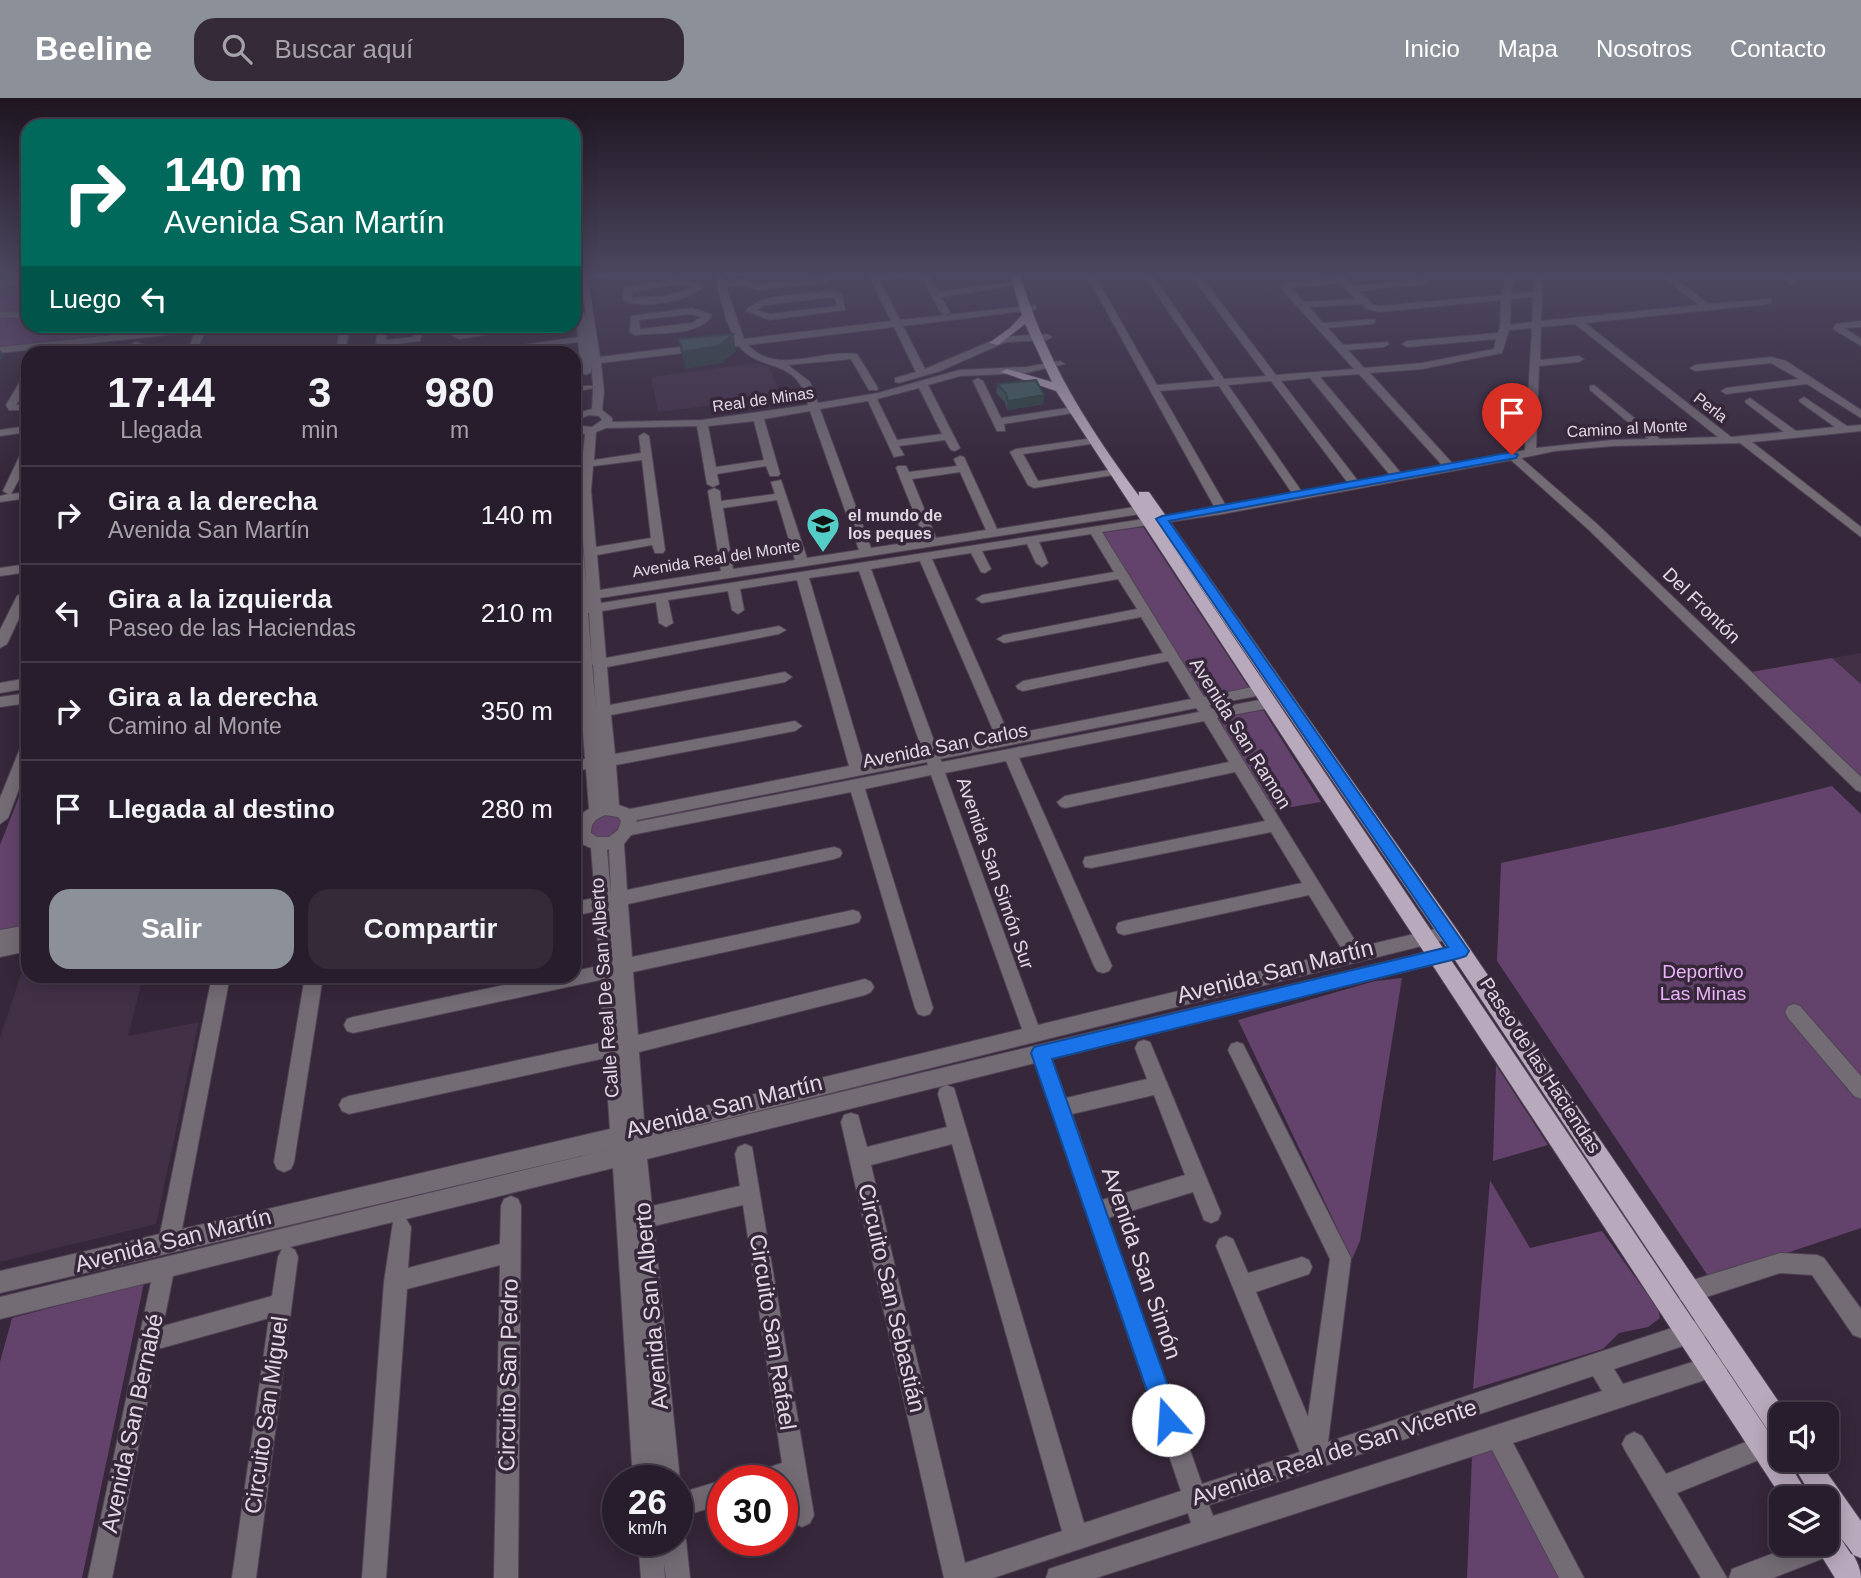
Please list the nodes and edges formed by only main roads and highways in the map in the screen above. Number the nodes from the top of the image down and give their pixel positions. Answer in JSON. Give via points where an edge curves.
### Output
{"nodes":[{"id":1,"x":1044,"y":343,"type":"edge"},
{"id":2,"x":1053,"y":364,"type":"junction"},
{"id":3,"x":1007,"y":372,"type":"road end"},
{"id":4,"x":1060,"y":388,"type":"junction"},
{"id":5,"x":1151,"y":514,"type":"junction"},
{"id":6,"x":1769,"y":1410,"type":"edge"},
{"id":7,"x":1811,"y":1472,"type":"edge"},
{"id":8,"x":1789,"y":1486,"type":"edge"},
{"id":9,"x":1861,"y":1544,"type":"edge"},
{"id":10,"x":1837,"y":1556,"type":"edge"},
{"id":11,"x":1852,"y":1578,"type":"edge"}],
"edges":[{"from":1,"to":2,"type":"main road"},
{"from":2,"to":4,"type":"main road"},
{"from":2,"to":5,"type":"main road"},
{"from":3,"to":4,"type":"main road"},
{"from":4,"to":5,"type":"main road","via":[[1115,472]]},
{"from":5,"to":6,"type":"main road","name":"Paseo de las Haciendas","via":[[1448,933]]},
{"from":5,"to":8,"type":"main road","name":"Paseo de las Haciendas","via":[[1266,697]]},
{"from":7,"to":9,"type":"main road"},
{"from":10,"to":11,"type":"main road"}]}
